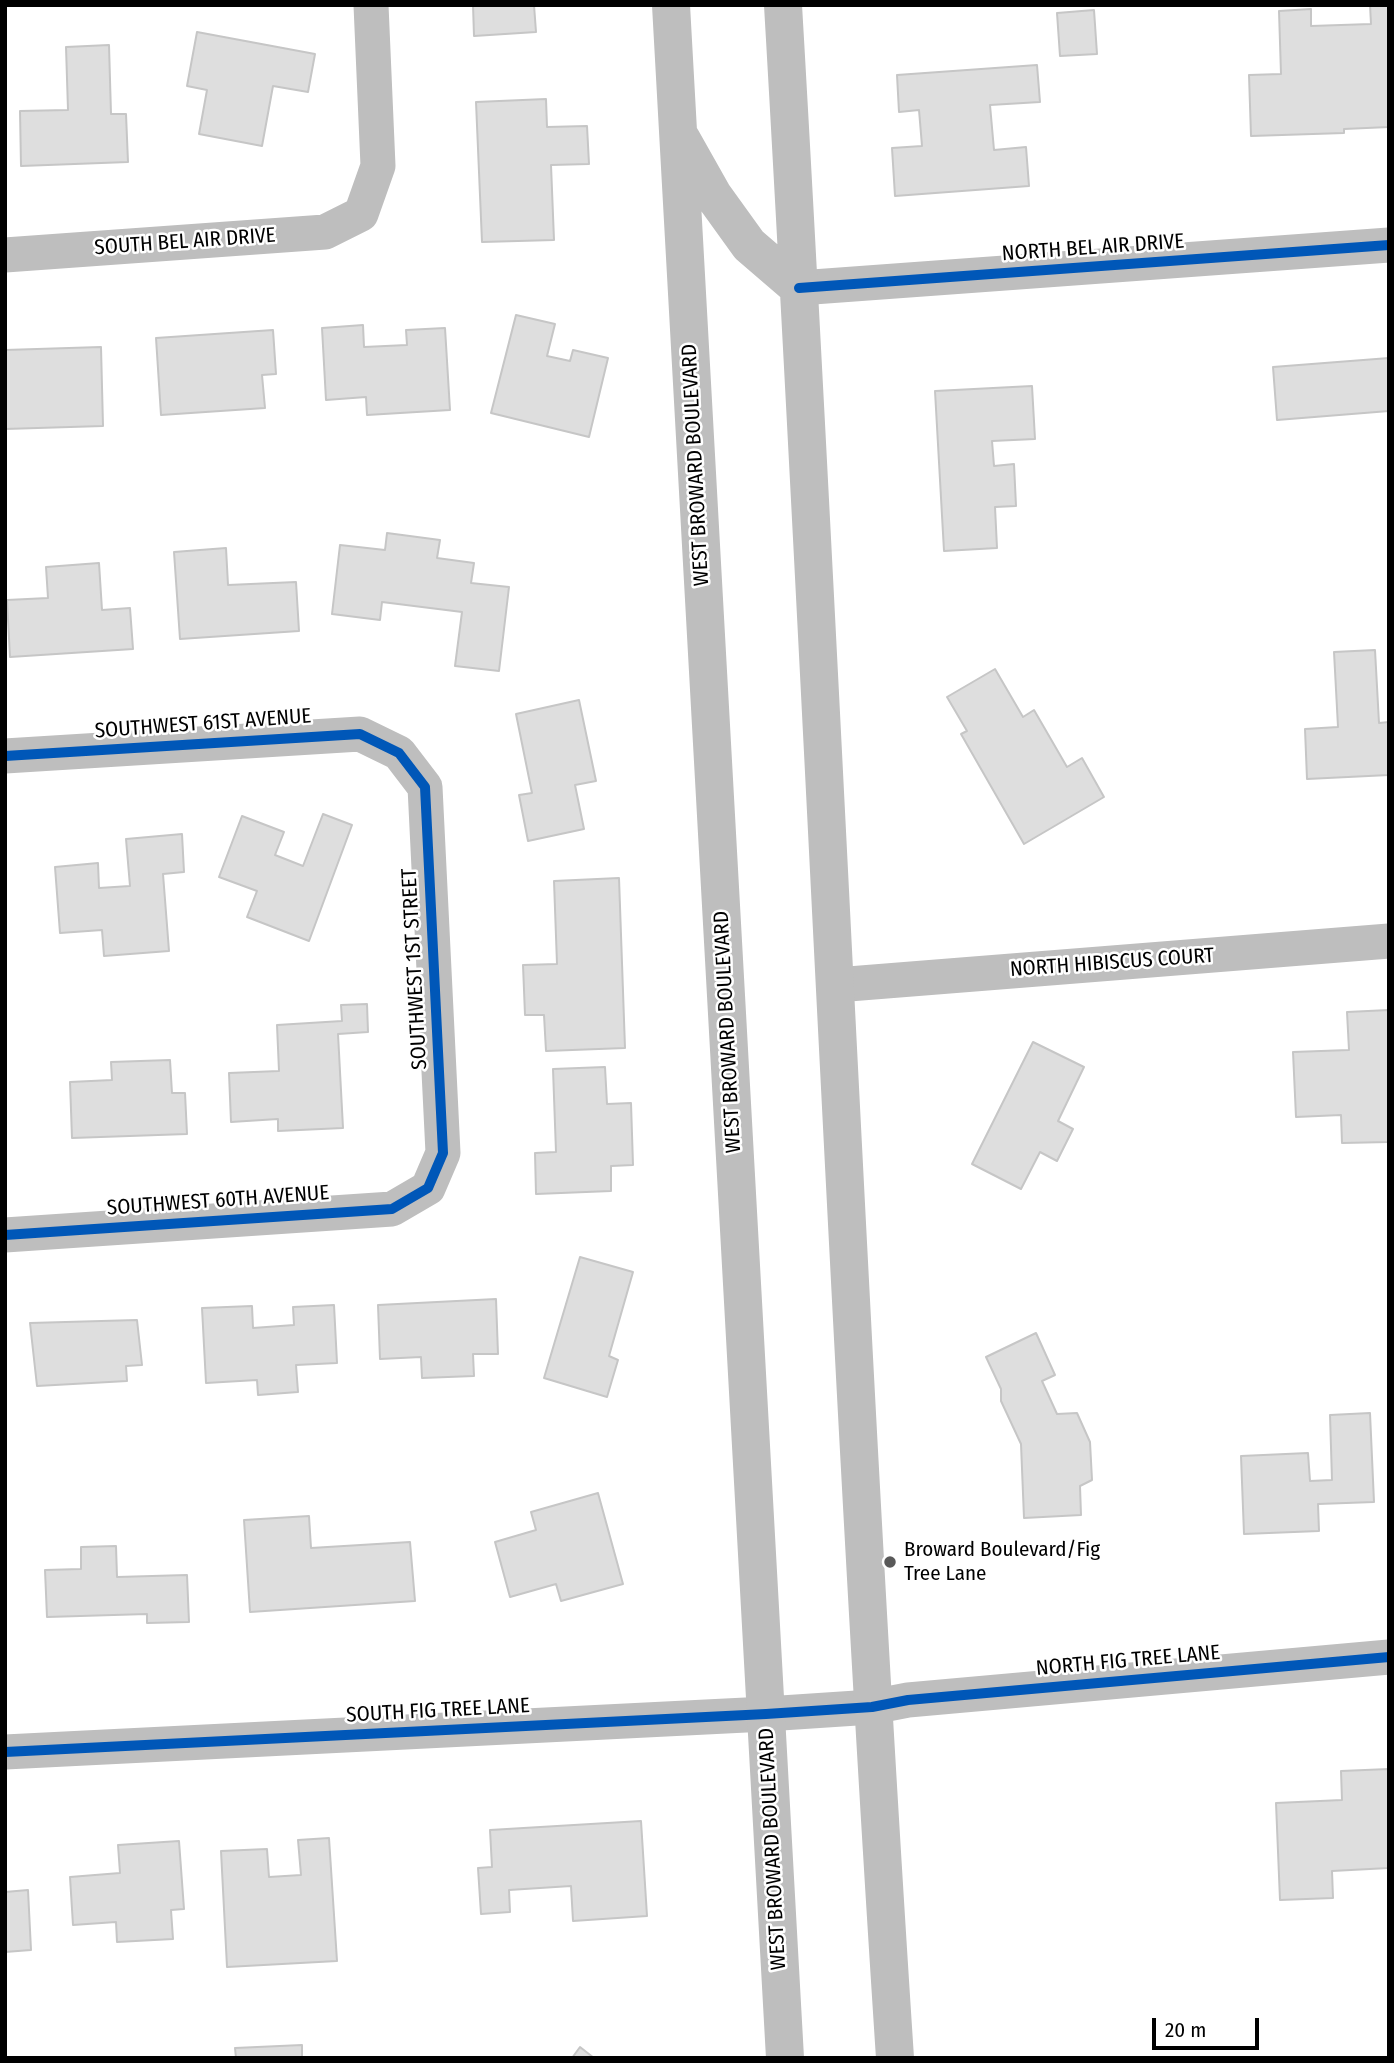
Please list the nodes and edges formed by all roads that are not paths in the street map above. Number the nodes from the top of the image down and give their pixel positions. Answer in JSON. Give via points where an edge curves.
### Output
{"nodes":[{"id":1,"x":371,"y":5,"type":"edge"},
{"id":2,"x":671,"y":5,"type":"edge"},
{"id":3,"x":783,"y":5,"type":"edge"},
{"id":4,"x":678,"y":132,"type":"junction"},
{"id":5,"x":1389,"y":245,"type":"edge"},
{"id":6,"x":5,"y":255,"type":"edge"},
{"id":7,"x":799,"y":288,"type":"junction"},
{"id":8,"x":399,"y":753,"type":"joint"},
{"id":9,"x":5,"y":756,"type":"edge"},
{"id":10,"x":1389,"y":941,"type":"edge"},
{"id":11,"x":836,"y":985,"type":"junction"},
{"id":12,"x":428,"y":1188,"type":"joint"},
{"id":13,"x":5,"y":1236,"type":"edge"},
{"id":14,"x":1389,"y":1657,"type":"edge"},
{"id":15,"x":872,"y":1707,"type":"junction"},
{"id":16,"x":766,"y":1714,"type":"junction"},
{"id":17,"x":5,"y":1752,"type":"edge"},
{"id":18,"x":785,"y":2058,"type":"edge"},
{"id":19,"x":895,"y":2058,"type":"edge"}],
"edges":[{"from":1,"to":6,"type":"street","name":"SOUTH BEL AIR DRIVE","via":[[378,166],[361,214],[325,232]]},
{"from":2,"to":4,"type":"main road","name":"WEST BROWARD BOULEVARD"},
{"from":3,"to":7,"type":"main road"},
{"from":4,"to":7,"type":"main road","via":[[748,245]]},
{"from":4,"to":16,"type":"main road","name":"WEST BROWARD BOULEVARD"},
{"from":5,"to":7,"type":"street","name":"NORTH BEL AIR DRIVE"},
{"from":7,"to":11,"type":"main road"},
{"from":8,"to":9,"type":"street","name":"SOUTHWEST 61ST AVENUE","via":[[360,734]]},
{"from":8,"to":12,"type":"street","name":"SOUTHWEST 1ST STREET","via":[[425,788],[443,1153]]},
{"from":10,"to":11,"type":"street","name":"NORTH HIBISCUS COURT"},
{"from":11,"to":15,"type":"main road"},
{"from":12,"to":13,"type":"street","name":"SOUTHWEST 60TH AVENUE","via":[[392,1209]]},
{"from":14,"to":15,"type":"street","name":"NORTH FIG TREE LANE","via":[[908,1700]]},
{"from":15,"to":16,"type":"street","name":"SOUTH FIG TREE LANE"},
{"from":15,"to":19,"type":"main road"},
{"from":16,"to":17,"type":"street","name":"SOUTH FIG TREE LANE"},
{"from":16,"to":18,"type":"main road","name":"WEST BROWARD BOULEVARD"}]}
